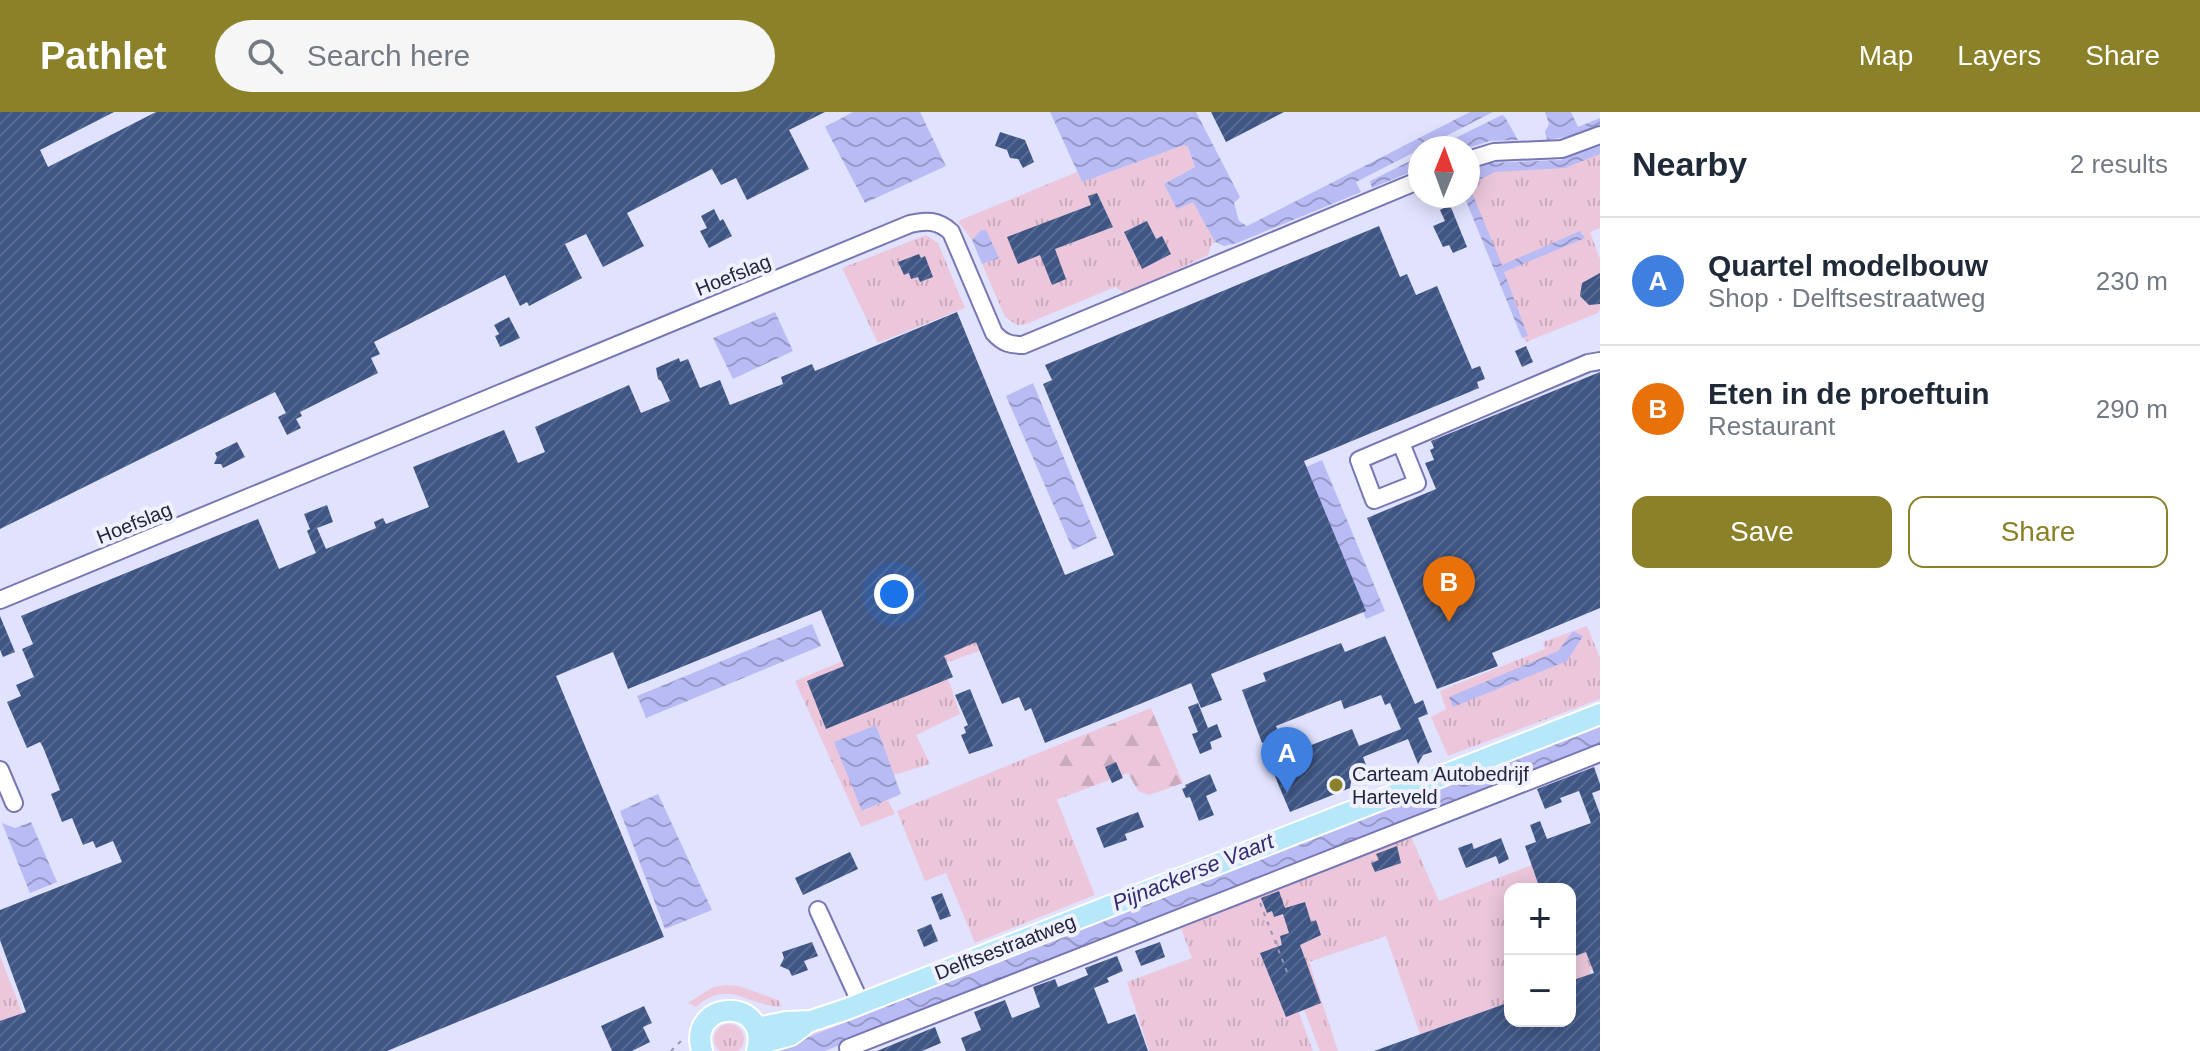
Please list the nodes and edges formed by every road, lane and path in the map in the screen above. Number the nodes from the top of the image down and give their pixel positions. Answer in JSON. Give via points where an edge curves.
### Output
{"nodes":[{"id":1,"x":1600,"y":135,"type":"edge"},
{"id":2,"x":1480,"y":156,"type":"edge"},
{"id":3,"x":1408,"y":185,"type":"edge"},
{"id":4,"x":1600,"y":361,"type":"edge"},
{"id":5,"x":1401,"y":443,"type":"dead end"},
{"id":6,"x":0,"y":600,"type":"edge"},
{"id":7,"x":1600,"y":714,"type":"edge"},
{"id":8,"x":1600,"y":753,"type":"edge"},
{"id":9,"x":0,"y":770,"type":"edge"},
{"id":10,"x":14,"y":803,"type":"dead end"},
{"id":11,"x":1255,"y":890,"type":"junction"},
{"id":12,"x":818,"y":910,"type":"dead end"},
{"id":13,"x":1289,"y":977,"type":"dead end"},
{"id":14,"x":861,"y":1004,"type":"junction"},
{"id":15,"x":758,"y":1041,"type":"edge"},
{"id":16,"x":848,"y":1048,"type":"dead end"},
{"id":17,"x":700,"y":1050,"type":"edge"}],
"edges":[{"from":1,"to":2,"type":"street","via":[[1562,149]]},
{"from":3,"to":6,"type":"street","name":"Hoefslag","via":[[1023,345],[1011,345],[994,333],[951,232],[932,221],[910,224]]},
{"from":4,"to":5,"type":"street"},
{"from":7,"to":14,"type":"main road","name":"Delftsestraatweg"},
{"from":8,"to":11,"type":"street","name":"Delftsestraatweg"},
{"from":9,"to":10,"type":"street"},
{"from":11,"to":13,"type":"path"},
{"from":11,"to":16,"type":"street","name":"Delftsestraatweg"},
{"from":12,"to":14,"type":"street"},
{"from":14,"to":15,"type":"main road","name":"Delftsestraatweg","via":[[811,1021],[786,1022]]},
{"from":15,"to":17,"type":"main road","via":[[753,1022],[741,1012],[717,1013],[702,1029]]}]}
